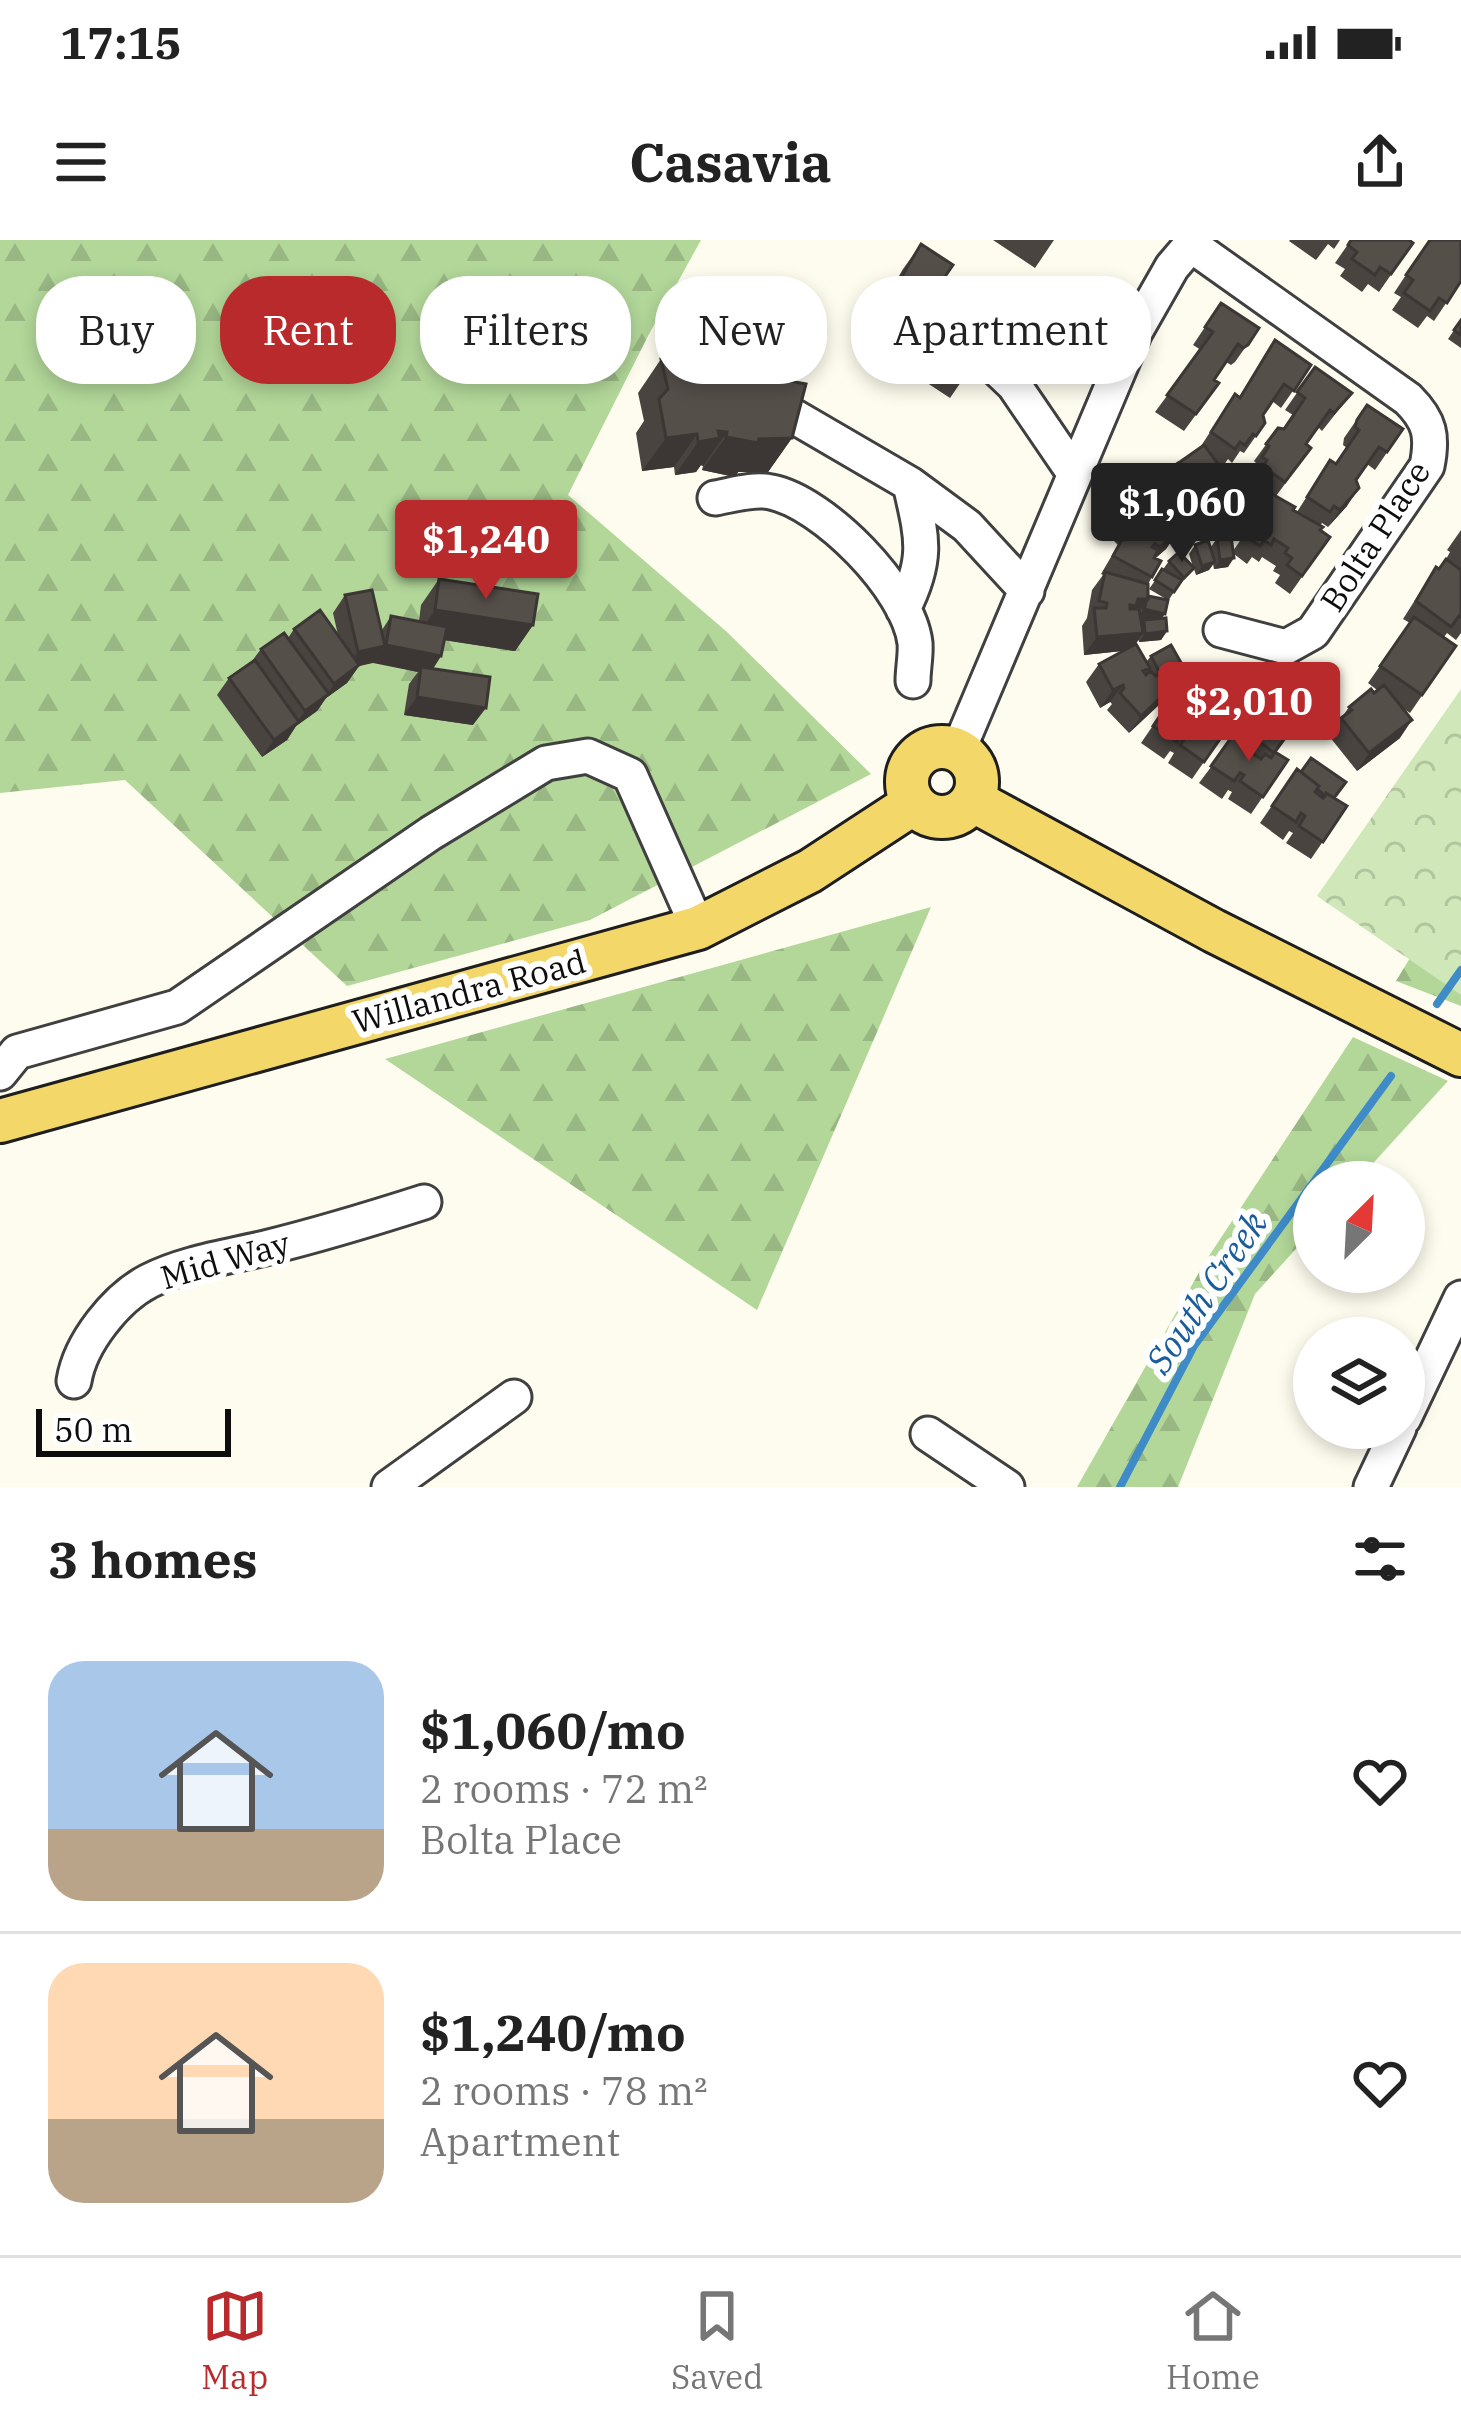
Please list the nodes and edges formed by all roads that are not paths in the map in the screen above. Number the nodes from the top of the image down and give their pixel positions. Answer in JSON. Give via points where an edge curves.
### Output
{"nodes":[{"id":1,"x":1193,"y":242,"type":"edge"},
{"id":2,"x":735,"y":384,"type":"edge"},
{"id":3,"x":1012,"y":384,"type":"edge"},
{"id":4,"x":1074,"y":473,"type":"junction"},
{"id":5,"x":910,"y":484,"type":"junction"},
{"id":6,"x":715,"y":498,"type":"dead end"},
{"id":7,"x":1027,"y":591,"type":"junction"},
{"id":8,"x":903,"y":609,"type":"junction"},
{"id":9,"x":1221,"y":630,"type":"dead end"},
{"id":10,"x":913,"y":681,"type":"dead end"},
{"id":11,"x":958,"y":751,"type":"junction"},
{"id":12,"x":972,"y":800,"type":"junction"},
{"id":13,"x":914,"y":803,"type":"junction"},
{"id":14,"x":698,"y":928,"type":"junction"},
{"id":15,"x":1461,"y":1055,"type":"edge"},
{"id":16,"x":0,"y":1073,"type":"edge"},
{"id":17,"x":0,"y":1121,"type":"edge"},
{"id":18,"x":424,"y":1202,"type":"dead end"},
{"id":19,"x":1461,"y":1298,"type":"edge"},
{"id":20,"x":1425,"y":1374,"type":"edge"},
{"id":21,"x":74,"y":1381,"type":"dead end"},
{"id":22,"x":514,"y":1397,"type":"dead end"},
{"id":23,"x":928,"y":1434,"type":"dead end"},
{"id":24,"x":1389,"y":1449,"type":"edge"},
{"id":25,"x":389,"y":1487,"type":"edge"},
{"id":26,"x":1006,"y":1487,"type":"edge"},
{"id":27,"x":1371,"y":1487,"type":"edge"}],
"edges":[{"from":1,"to":4,"type":"street","via":[[1142,317]]},
{"from":1,"to":9,"type":"street","name":"Bolta Place","via":[[1408,399],[1426,416],[1432,441],[1427,466],[1313,632],[1286,647]]},
{"from":2,"to":5,"type":"street"},
{"from":3,"to":4,"type":"street"},
{"from":4,"to":7,"type":"street"},
{"from":5,"to":7,"type":"street","via":[[967,526]]},
{"from":5,"to":8,"type":"street","via":[[924,543]]},
{"from":6,"to":8,"type":"street","via":[[767,490],[800,502],[874,563]]},
{"from":7,"to":11,"type":"street"},
{"from":8,"to":10,"type":"street","via":[[915,640]]},
{"from":11,"to":12,"type":"main road","via":[[974,767]]},
{"from":11,"to":13,"type":"main road","via":[[935,747],[915,759],[906,781]]},
{"from":12,"to":13,"type":"main road","via":[[951,816]]},
{"from":12,"to":15,"type":"main road"},
{"from":13,"to":14,"type":"main road","name":"Willandra Road","via":[[810,871]]},
{"from":14,"to":16,"type":"street","via":[[630,775],[588,756],[546,763],[177,1007],[17,1052]]},
{"from":14,"to":17,"type":"main road","name":"Willandra Road"},
{"from":18,"to":21,"type":"street","name":"Mid Way","via":[[146,1282],[96,1334]]},
{"from":19,"to":20,"type":"street"},
{"from":22,"to":25,"type":"street"},
{"from":23,"to":26,"type":"street"},
{"from":24,"to":27,"type":"street"}]}
